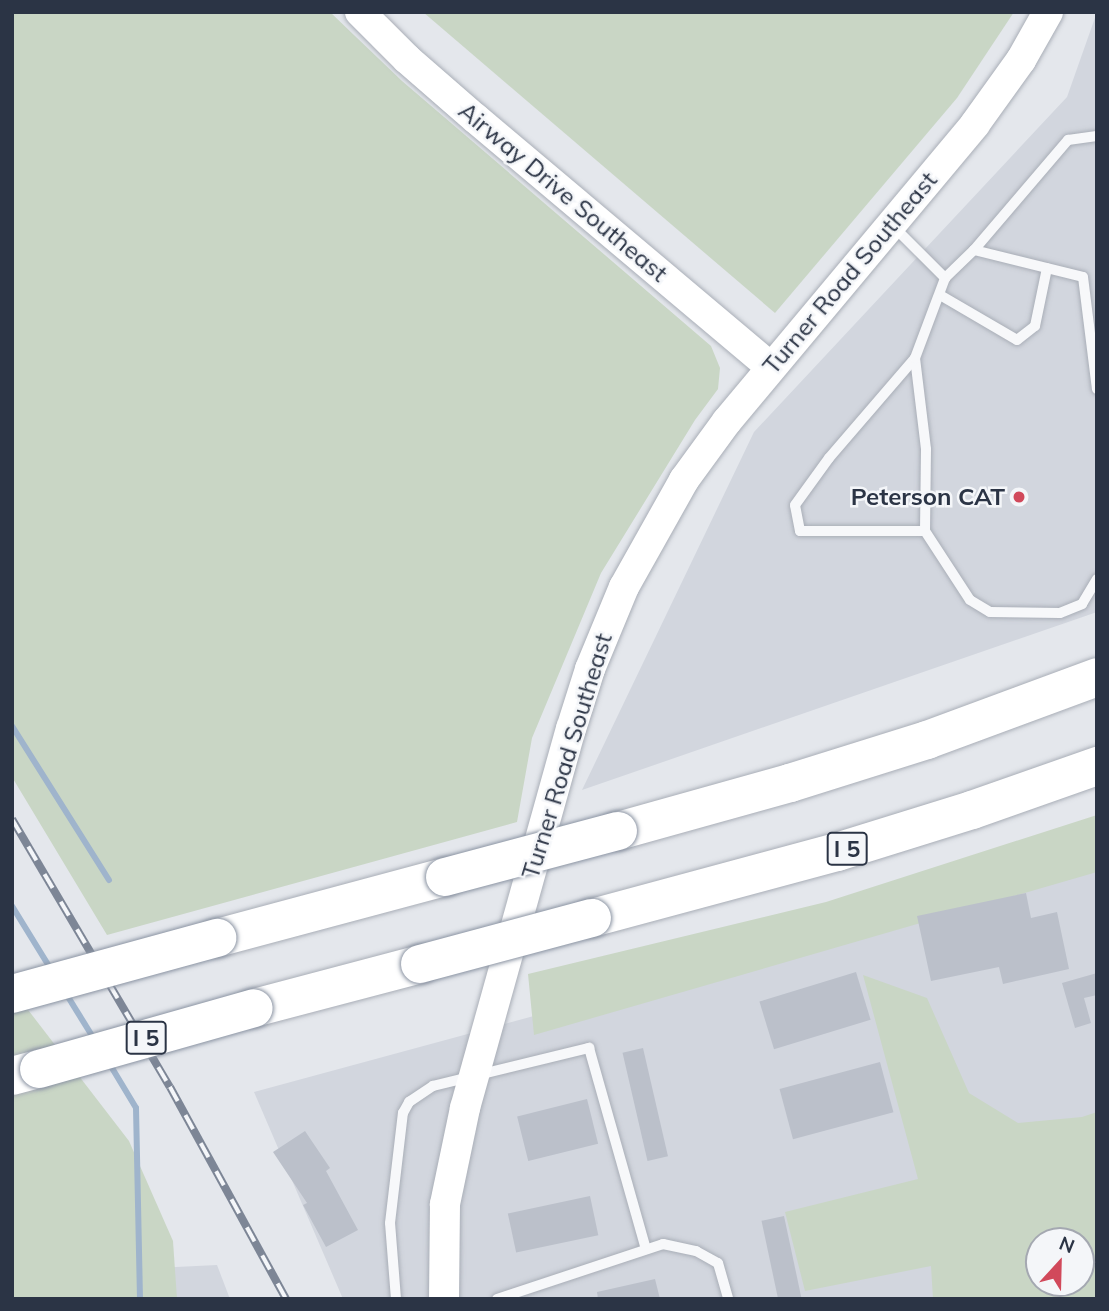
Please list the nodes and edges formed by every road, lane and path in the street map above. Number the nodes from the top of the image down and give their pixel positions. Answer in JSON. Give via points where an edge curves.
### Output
{"nodes":[{"id":1,"x":360,"y":12,"type":"edge"},
{"id":2,"x":1048,"y":12,"type":"edge"},
{"id":3,"x":1097,"y":136,"type":"edge"},
{"id":4,"x":891,"y":224,"type":"junction"},
{"id":5,"x":974,"y":250,"type":"junction"},
{"id":6,"x":1047,"y":268,"type":"junction"},
{"id":7,"x":946,"y":278,"type":"junction"},
{"id":8,"x":940,"y":295,"type":"junction"},
{"id":9,"x":915,"y":358,"type":"junction"},
{"id":10,"x":771,"y":367,"type":"junction"},
{"id":11,"x":1097,"y":389,"type":"edge"},
{"id":12,"x":925,"y":531,"type":"junction"},
{"id":13,"x":1097,"y":579,"type":"edge"},
{"id":14,"x":1097,"y":677,"type":"edge"},
{"id":15,"x":1097,"y":766,"type":"edge"},
{"id":16,"x":12,"y":994,"type":"edge"},
{"id":17,"x":25,"y":1072,"type":"edge"},
{"id":18,"x":474,"y":1077,"type":"junction"},
{"id":19,"x":646,"y":1249,"type":"junction"},
{"id":20,"x":396,"y":1299,"type":"edge"},
{"id":21,"x":444,"y":1299,"type":"edge"},
{"id":22,"x":497,"y":1299,"type":"edge"},
{"id":23,"x":728,"y":1299,"type":"edge"}],
"edges":[{"from":1,"to":10,"type":"main road","name":"Airway Drive Southeast","via":[[466,110]]},
{"from":2,"to":4,"type":"main road","name":"Turner Road Southeast","via":[[1021,60],[975,124]]},
{"from":3,"to":5,"type":"lane","via":[[1068,140]]},
{"from":4,"to":7,"type":"lane"},
{"from":4,"to":10,"type":"main road","name":"Turner Road Southeast"},
{"from":5,"to":6,"type":"lane"},
{"from":5,"to":7,"type":"lane"},
{"from":6,"to":8,"type":"lane","via":[[1035,326],[1017,340]]},
{"from":6,"to":11,"type":"lane","via":[[1083,277]]},
{"from":7,"to":8,"type":"lane"},
{"from":8,"to":9,"type":"lane"},
{"from":9,"to":12,"type":"lane","via":[[926,449]]},
{"from":9,"to":12,"type":"lane","via":[[795,505],[800,531]]},
{"from":10,"to":18,"type":"main road","name":"Turner Road Southeast","via":[[684,480],[607,624],[571,729]]},
{"from":12,"to":13,"type":"lane","via":[[970,600],[990,612],[1060,613],[1082,604]]},
{"from":14,"to":16,"type":"highway","bridge":true,"via":[[927,740],[790,783]]},
{"from":15,"to":17,"type":"highway","number":"I 5","bridge":true,"via":[[836,852]]},
{"from":18,"to":19,"type":"lane","via":[[589,1048]]},
{"from":18,"to":20,"type":"lane","via":[[419,1093],[403,1113],[390,1223]]},
{"from":18,"to":21,"type":"main road","name":"Turner Road Southeast","via":[[445,1204]]},
{"from":19,"to":22,"type":"lane"},
{"from":19,"to":23,"type":"lane","via":[[663,1244],[696,1251],[718,1263]]}]}
